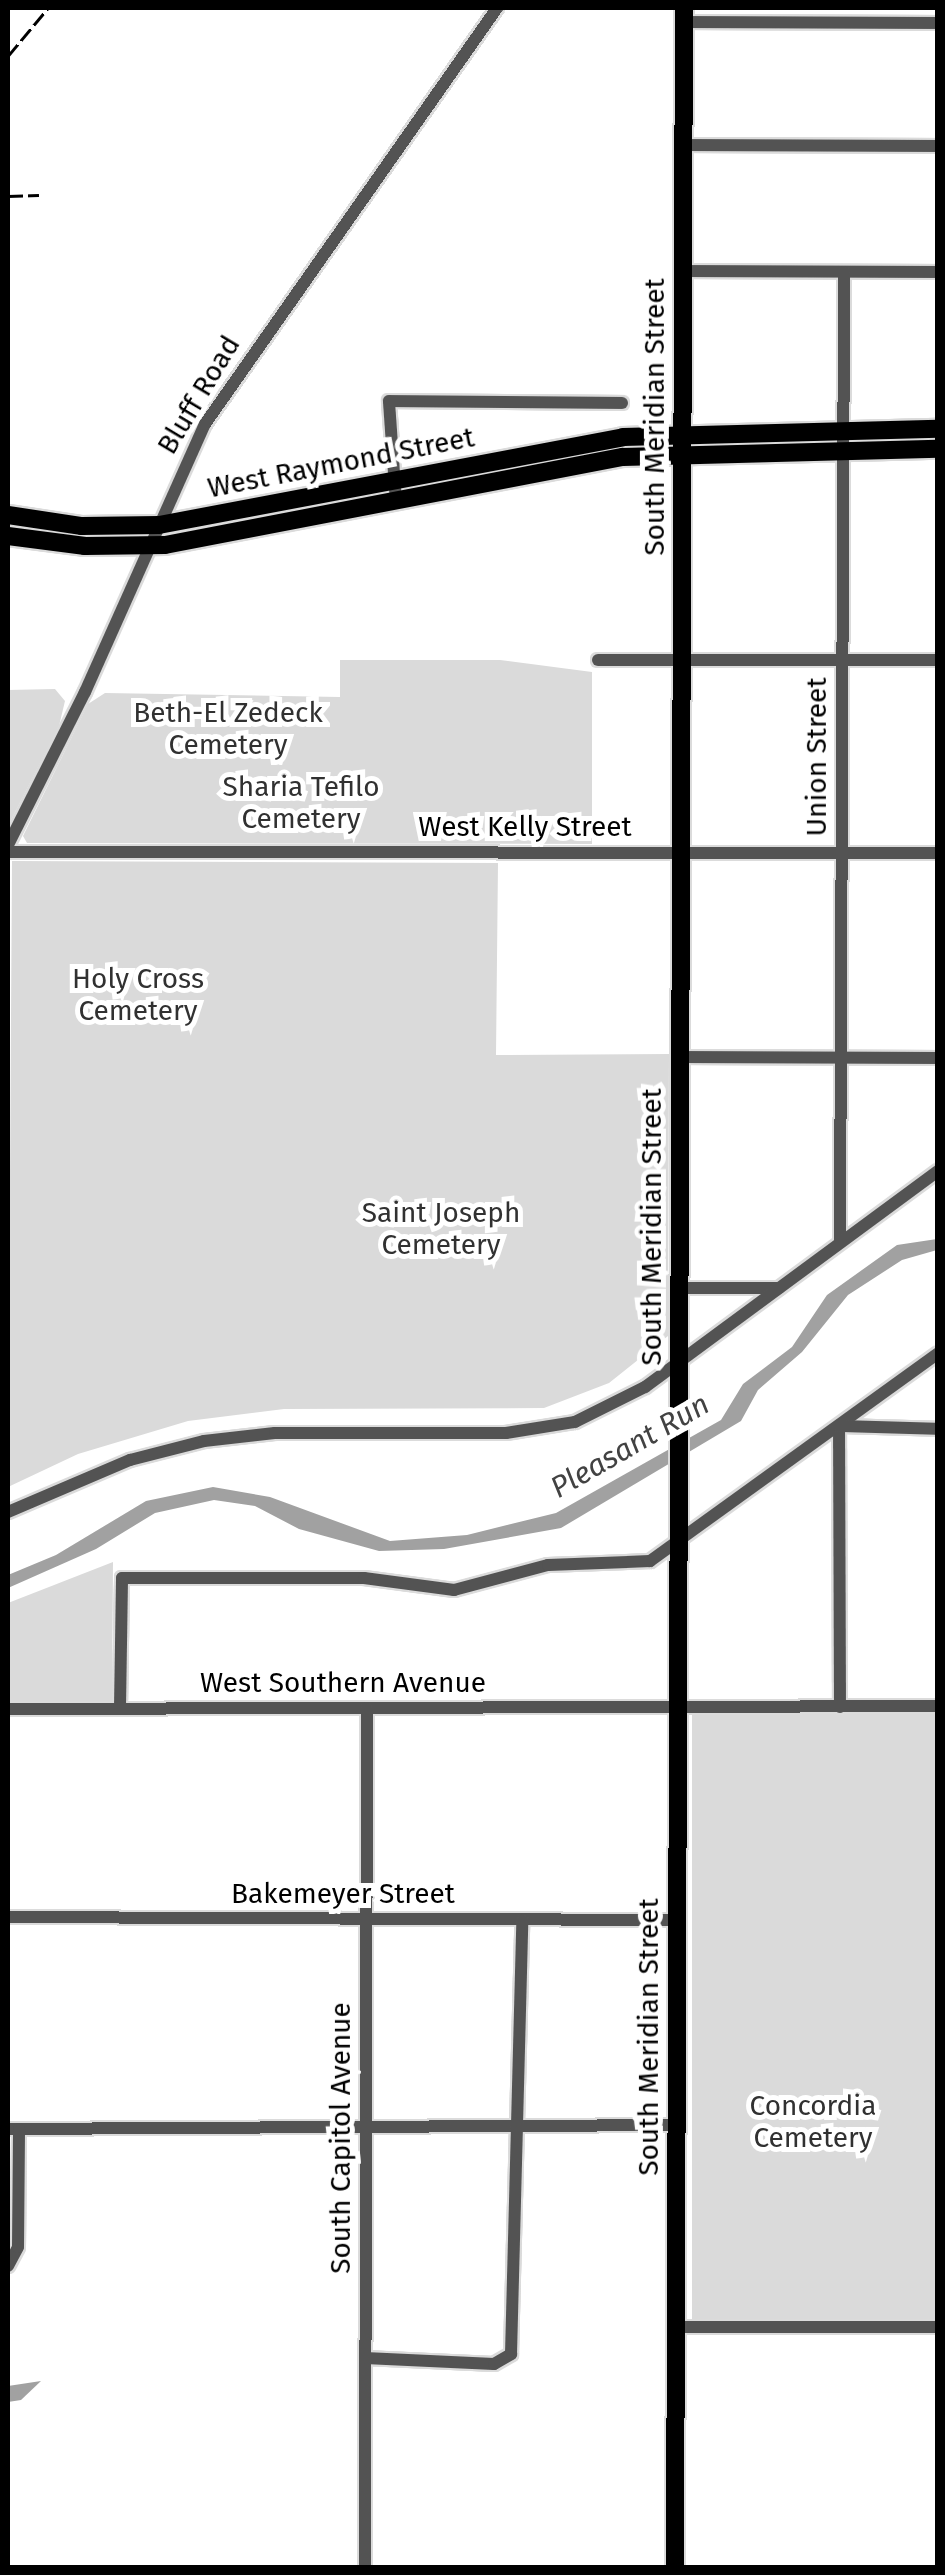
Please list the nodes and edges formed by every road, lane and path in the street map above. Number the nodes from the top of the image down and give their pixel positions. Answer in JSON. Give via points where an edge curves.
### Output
{"nodes":[{"id":1,"x":498,"y":8,"type":"edge"},
{"id":2,"x":684,"y":15,"type":"edge"},
{"id":3,"x":938,"y":23,"type":"edge"},
{"id":4,"x":684,"y":145,"type":"junction"},
{"id":5,"x":938,"y":146,"type":"edge"},
{"id":6,"x":683,"y":271,"type":"junction"},
{"id":7,"x":844,"y":272,"type":"junction"},
{"id":8,"x":938,"y":272,"type":"edge"},
{"id":9,"x":622,"y":402,"type":"dead end"},
{"id":10,"x":844,"y":429,"type":"junction"},
{"id":11,"x":938,"y":429,"type":"edge"},
{"id":12,"x":684,"y":432,"type":"junction"},
{"id":13,"x":938,"y":449,"type":"edge"},
{"id":14,"x":844,"y":450,"type":"junction"},
{"id":15,"x":683,"y":452,"type":"junction"},
{"id":16,"x":392,"y":482,"type":"junction"},
{"id":17,"x":396,"y":502,"type":"junction"},
{"id":18,"x":8,"y":515,"type":"edge"},
{"id":19,"x":158,"y":525,"type":"junction"},
{"id":20,"x":8,"y":536,"type":"edge"},
{"id":21,"x":147,"y":546,"type":"junction"},
{"id":22,"x":598,"y":660,"type":"dead end"},
{"id":23,"x":682,"y":660,"type":"junction"},
{"id":24,"x":842,"y":660,"type":"junction"},
{"id":25,"x":938,"y":660,"type":"edge"},
{"id":26,"x":8,"y":849,"type":"edge"},
{"id":27,"x":682,"y":852,"type":"junction"},
{"id":28,"x":842,"y":852,"type":"junction"},
{"id":29,"x":938,"y":853,"type":"edge"},
{"id":30,"x":680,"y":1057,"type":"junction"},
{"id":31,"x":841,"y":1057,"type":"junction"},
{"id":32,"x":938,"y":1058,"type":"edge"},
{"id":33,"x":938,"y":1171,"type":"edge"},
{"id":34,"x":840,"y":1242,"type":"junction"},
{"id":35,"x":679,"y":1288,"type":"junction"},
{"id":36,"x":779,"y":1288,"type":"junction"},
{"id":37,"x":938,"y":1353,"type":"edge"},
{"id":38,"x":680,"y":1362,"type":"junction"},
{"id":39,"x":838,"y":1426,"type":"junction"},
{"id":40,"x":938,"y":1429,"type":"edge"},
{"id":41,"x":8,"y":1512,"type":"edge"},
{"id":42,"x":679,"y":1544,"type":"junction"},
{"id":43,"x":938,"y":1706,"type":"edge"},
{"id":44,"x":120,"y":1707,"type":"junction"},
{"id":45,"x":840,"y":1707,"type":"junction"},
{"id":46,"x":367,"y":1708,"type":"junction"},
{"id":47,"x":8,"y":1710,"type":"edge"},
{"id":48,"x":678,"y":1711,"type":"junction"},
{"id":49,"x":8,"y":1917,"type":"edge"},
{"id":50,"x":366,"y":1919,"type":"junction"},
{"id":51,"x":522,"y":1920,"type":"junction"},
{"id":52,"x":678,"y":1920,"type":"junction"},
{"id":53,"x":518,"y":2124,"type":"junction"},
{"id":54,"x":676,"y":2125,"type":"junction"},
{"id":55,"x":366,"y":2126,"type":"junction"},
{"id":56,"x":13,"y":2129,"type":"edge"},
{"id":57,"x":8,"y":2266,"type":"edge"},
{"id":58,"x":938,"y":2326,"type":"edge"},
{"id":59,"x":676,"y":2327,"type":"junction"},
{"id":60,"x":365,"y":2358,"type":"junction"},
{"id":61,"x":365,"y":2568,"type":"edge"},
{"id":62,"x":675,"y":2568,"type":"edge"}],
"edges":[{"from":1,"to":19,"type":"street","name":"Bluff Road","via":[[205,424]]},
{"from":2,"to":3,"type":"street"},
{"from":2,"to":4,"type":"main road","name":"South Meridian Street"},
{"from":4,"to":5,"type":"street"},
{"from":4,"to":6,"type":"main road","name":"South Meridian Street"},
{"from":6,"to":7,"type":"street"},
{"from":6,"to":12,"type":"main road","name":"South Meridian Street"},
{"from":7,"to":8,"type":"street"},
{"from":7,"to":10,"type":"street","name":"Union Street"},
{"from":9,"to":16,"type":"street","via":[[389,401]]},
{"from":10,"to":11,"type":"main road","name":"West Raymond Street"},
{"from":10,"to":12,"type":"main road","name":"West Raymond Street"},
{"from":10,"to":14,"type":"street","name":"Union Street"},
{"from":12,"to":15,"type":"main road","name":"South Meridian Street"},
{"from":12,"to":16,"type":"main road","name":"West Raymond Street","via":[[584,444]]},
{"from":13,"to":14,"type":"main road","name":"West Raymond Street"},
{"from":14,"to":15,"type":"main road","name":"West Raymond Street"},
{"from":14,"to":24,"type":"street","name":"Union Street"},
{"from":15,"to":17,"type":"main road","name":"West Raymond Street","via":[[590,462]]},
{"from":15,"to":23,"type":"main road","name":"South Meridian Street"},
{"from":16,"to":17,"type":"street"},
{"from":16,"to":19,"type":"main road","name":"West Raymond Street"},
{"from":17,"to":21,"type":"main road","name":"West Raymond Street"},
{"from":18,"to":19,"type":"main road","name":"West Raymond Street","via":[[82,526]]},
{"from":19,"to":21,"type":"street","name":"Bluff Road"},
{"from":20,"to":21,"type":"main road","name":"West Raymond Street"},
{"from":21,"to":26,"type":"street","name":"Bluff Road"},
{"from":22,"to":23,"type":"street"},
{"from":23,"to":24,"type":"street"},
{"from":23,"to":27,"type":"main road","name":"South Meridian Street"},
{"from":24,"to":25,"type":"street"},
{"from":24,"to":28,"type":"street","name":"Union Street"},
{"from":26,"to":27,"type":"street","name":"West Kelly Street"},
{"from":27,"to":28,"type":"street","name":"West Kelly Street"},
{"from":27,"to":30,"type":"main road","name":"South Meridian Street"},
{"from":28,"to":29,"type":"street","name":"West Kelly Street"},
{"from":28,"to":31,"type":"street","name":"Union Street"},
{"from":30,"to":31,"type":"street"},
{"from":30,"to":35,"type":"main road","name":"South Meridian Street"},
{"from":31,"to":32,"type":"street"},
{"from":31,"to":34,"type":"street","name":"Union Street"},
{"from":33,"to":34,"type":"street"},
{"from":34,"to":36,"type":"street"},
{"from":35,"to":36,"type":"street"},
{"from":35,"to":38,"type":"main road","name":"South Meridian Street"},
{"from":36,"to":38,"type":"street"},
{"from":37,"to":39,"type":"street"},
{"from":38,"to":41,"type":"street","via":[[601,1412],[543,1430],[204,1440],[130,1460]]},
{"from":38,"to":42,"type":"main road","name":"South Meridian Street"},
{"from":39,"to":40,"type":"street"},
{"from":39,"to":42,"type":"street"},
{"from":39,"to":45,"type":"street"},
{"from":42,"to":44,"type":"street","via":[[645,1562],[548,1565],[460,1590],[364,1578],[122,1578]]},
{"from":42,"to":48,"type":"main road","name":"South Meridian Street"},
{"from":43,"to":45,"type":"street","name":"West Southern Avenue"},
{"from":44,"to":46,"type":"street","name":"West Southern Avenue"},
{"from":44,"to":47,"type":"street","name":"West Southern Avenue"},
{"from":45,"to":48,"type":"street","name":"West Southern Avenue"},
{"from":46,"to":48,"type":"street","name":"West Southern Avenue"},
{"from":46,"to":50,"type":"street","name":"South Capitol Avenue"},
{"from":48,"to":52,"type":"main road","name":"South Meridian Street"},
{"from":49,"to":50,"type":"street","name":"Bakemeyer Street"},
{"from":50,"to":51,"type":"street","name":"Bakemeyer Street"},
{"from":50,"to":55,"type":"street","name":"South Capitol Avenue"},
{"from":51,"to":52,"type":"street","name":"Bakemeyer Street"},
{"from":51,"to":53,"type":"street"},
{"from":52,"to":54,"type":"main road","name":"South Meridian Street"},
{"from":53,"to":54,"type":"street"},
{"from":53,"to":55,"type":"street"},
{"from":53,"to":60,"type":"street","via":[[511,2354],[494,2364]]},
{"from":54,"to":59,"type":"main road","name":"South Meridian Street"},
{"from":55,"to":56,"type":"street"},
{"from":55,"to":60,"type":"street","name":"South Capitol Avenue"},
{"from":56,"to":57,"type":"street","via":[[18,2247]]},
{"from":58,"to":59,"type":"street"},
{"from":59,"to":62,"type":"main road","name":"South Meridian Street"},
{"from":60,"to":61,"type":"street","name":"South Capitol Avenue"}]}
